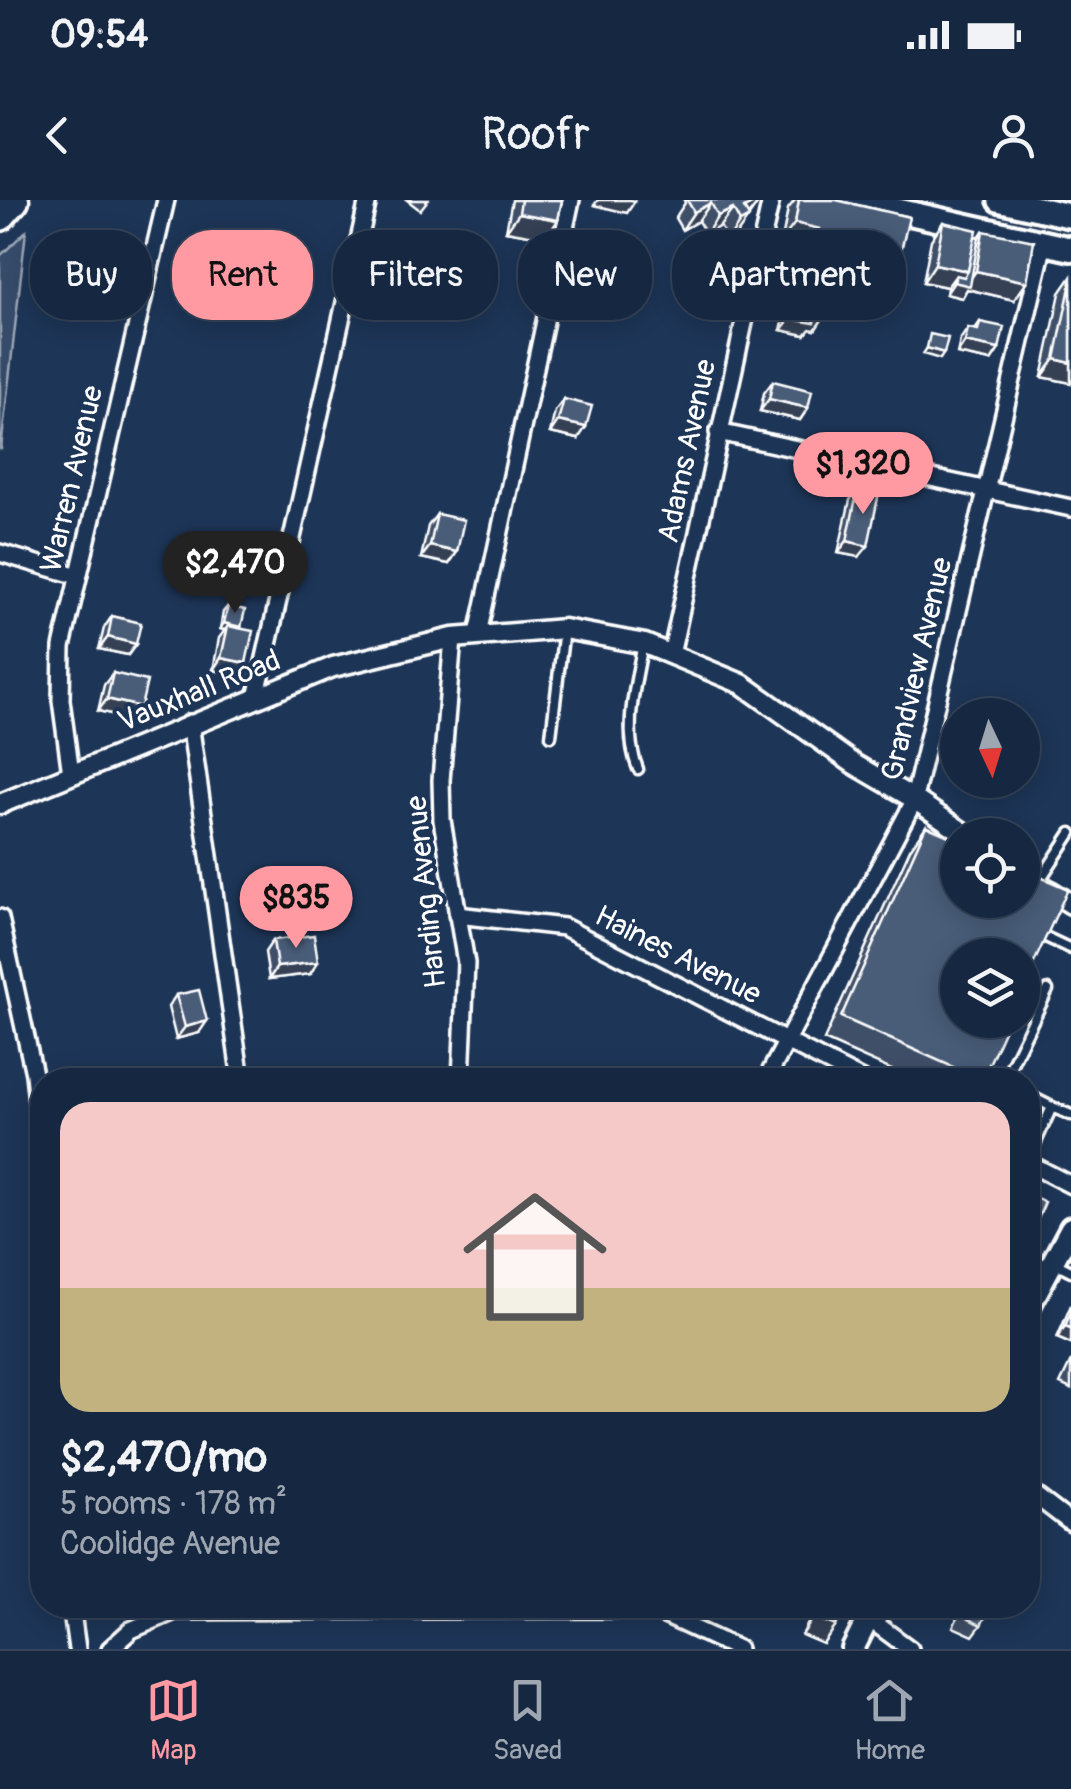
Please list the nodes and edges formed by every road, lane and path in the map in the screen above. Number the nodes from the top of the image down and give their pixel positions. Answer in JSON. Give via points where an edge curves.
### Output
{"nodes":[{"id":1,"x":14,"y":200,"type":"edge"},
{"id":2,"x":166,"y":200,"type":"edge"},
{"id":3,"x":368,"y":200,"type":"edge"},
{"id":4,"x":572,"y":200,"type":"edge"},
{"id":5,"x":770,"y":200,"type":"edge"},
{"id":6,"x":851,"y":200,"type":"edge"},
{"id":7,"x":1000,"y":200,"type":"edge"},
{"id":8,"x":0,"y":216,"type":"edge"},
{"id":9,"x":1071,"y":216,"type":"edge"},
{"id":10,"x":1044,"y":243,"type":"junction"},
{"id":11,"x":1071,"y":248,"type":"edge"},
{"id":12,"x":718,"y":432,"type":"junction"},
{"id":13,"x":988,"y":490,"type":"junction"},
{"id":14,"x":1071,"y":508,"type":"edge"},
{"id":15,"x":0,"y":554,"type":"edge"},
{"id":16,"x":78,"y":576,"type":"junction"},
{"id":17,"x":564,"y":628,"type":"junction"},
{"id":18,"x":478,"y":634,"type":"junction"},
{"id":19,"x":454,"y":638,"type":"junction"},
{"id":20,"x":643,"y":643,"type":"junction"},
{"id":21,"x":672,"y":655,"type":"junction"},
{"id":22,"x":256,"y":698,"type":"junction"},
{"id":23,"x":190,"y":724,"type":"junction"},
{"id":24,"x":551,"y":736,"type":"dead end"},
{"id":25,"x":638,"y":769,"type":"dead end"},
{"id":26,"x":71,"y":774,"type":"junction"},
{"id":27,"x":914,"y":799,"type":"junction"},
{"id":28,"x":0,"y":804,"type":"edge"},
{"id":29,"x":941,"y":818,"type":"edge"},
{"id":30,"x":1071,"y":833,"type":"edge"},
{"id":31,"x":1040,"y":868,"type":"edge"},
{"id":32,"x":1040,"y":885,"type":"edge"},
{"id":33,"x":1071,"y":904,"type":"edge"},
{"id":34,"x":457,"y":915,"type":"junction"},
{"id":35,"x":0,"y":918,"type":"edge"},
{"id":36,"x":1037,"y":933,"type":"edge"},
{"id":37,"x":1071,"y":949,"type":"edge"},
{"id":38,"x":1048,"y":990,"type":"dead end"},
{"id":39,"x":786,"y":1042,"type":"junction"},
{"id":40,"x":33,"y":1068,"type":"edge"},
{"id":41,"x":239,"y":1068,"type":"edge"},
{"id":42,"x":462,"y":1068,"type":"edge"},
{"id":43,"x":772,"y":1068,"type":"edge"},
{"id":44,"x":838,"y":1068,"type":"edge"},
{"id":45,"x":1010,"y":1068,"type":"edge"},
{"id":46,"x":1040,"y":1100,"type":"edge"},
{"id":47,"x":1052,"y":1107,"type":"junction"},
{"id":48,"x":1071,"y":1115,"type":"edge"},
{"id":49,"x":1040,"y":1134,"type":"edge"},
{"id":50,"x":1040,"y":1168,"type":"edge"},
{"id":51,"x":1071,"y":1185,"type":"edge"},
{"id":52,"x":1071,"y":1228,"type":"edge"},
{"id":53,"x":1062,"y":1266,"type":"edge"},
{"id":54,"x":1040,"y":1293,"type":"edge"},
{"id":55,"x":1040,"y":1499,"type":"edge"},
{"id":56,"x":1071,"y":1522,"type":"edge"},
{"id":57,"x":73,"y":1618,"type":"edge"},
{"id":58,"x":159,"y":1618,"type":"edge"},
{"id":59,"x":671,"y":1618,"type":"edge"},
{"id":60,"x":868,"y":1618,"type":"edge"},
{"id":61,"x":879,"y":1618,"type":"edge"},
{"id":62,"x":77,"y":1649,"type":"edge"},
{"id":63,"x":110,"y":1649,"type":"edge"},
{"id":64,"x":738,"y":1649,"type":"edge"},
{"id":65,"x":853,"y":1649,"type":"edge"},
{"id":66,"x":910,"y":1649,"type":"edge"}],
"edges":[{"from":1,"to":8,"type":"highway"},
{"from":2,"to":16,"type":"street","name":"Warren Avenue"},
{"from":3,"to":22,"type":"street"},
{"from":4,"to":18,"type":"street"},
{"from":5,"to":12,"type":"street","name":"Adams Avenue"},
{"from":6,"to":10,"type":"main road"},
{"from":7,"to":9,"type":"main road"},
{"from":10,"to":11,"type":"main road"},
{"from":10,"to":13,"type":"street","name":"Grandview Avenue"},
{"from":12,"to":13,"type":"street"},
{"from":12,"to":21,"type":"street","name":"Adams Avenue"},
{"from":13,"to":14,"type":"street"},
{"from":13,"to":27,"type":"street","name":"Grandview Avenue"},
{"from":15,"to":16,"type":"street"},
{"from":16,"to":26,"type":"street","name":"Warren Avenue","via":[[60,669]]},
{"from":17,"to":18,"type":"street","name":"Vauxhall Road"},
{"from":17,"to":20,"type":"street","name":"Vauxhall Road"},
{"from":17,"to":24,"type":"lane"},
{"from":18,"to":19,"type":"street","name":"Vauxhall Road"},
{"from":19,"to":22,"type":"street","name":"Vauxhall Road","via":[[333,668]]},
{"from":19,"to":34,"type":"street","name":"Harding Avenue","via":[[441,780]]},
{"from":20,"to":21,"type":"street","name":"Vauxhall Road"},
{"from":20,"to":25,"type":"lane","via":[[631,726]]},
{"from":21,"to":27,"type":"street","name":"Vauxhall Road","via":[[742,684]]},
{"from":22,"to":23,"type":"street","name":"Vauxhall Road"},
{"from":23,"to":26,"type":"street","name":"Vauxhall Road"},
{"from":23,"to":41,"type":"street"},
{"from":26,"to":28,"type":"street","name":"Vauxhall Road"},
{"from":27,"to":29,"type":"street","name":"Vauxhall Road"},
{"from":27,"to":39,"type":"street","name":"Grandview Avenue"},
{"from":30,"to":31,"type":"lane"},
{"from":32,"to":33,"type":"street"},
{"from":34,"to":39,"type":"street","name":"Haines Avenue","via":[[564,927]]},
{"from":34,"to":42,"type":"street","name":"Harding Avenue","via":[[466,963]]},
{"from":35,"to":40,"type":"street"},
{"from":36,"to":37,"type":"lane"},
{"from":38,"to":45,"type":"lane"},
{"from":39,"to":43,"type":"street","name":"Grandview Avenue"},
{"from":39,"to":44,"type":"street","name":"Haines Avenue"},
{"from":46,"to":47,"type":"lane"},
{"from":47,"to":48,"type":"lane"},
{"from":47,"to":49,"type":"lane"},
{"from":50,"to":51,"type":"street"},
{"from":52,"to":53,"type":"main road"},
{"from":53,"to":54,"type":"main road"},
{"from":55,"to":56,"type":"street"},
{"from":57,"to":62,"type":"street"},
{"from":58,"to":63,"type":"street"},
{"from":59,"to":64,"type":"street"},
{"from":60,"to":65,"type":"main road"},
{"from":61,"to":66,"type":"street"}]}
